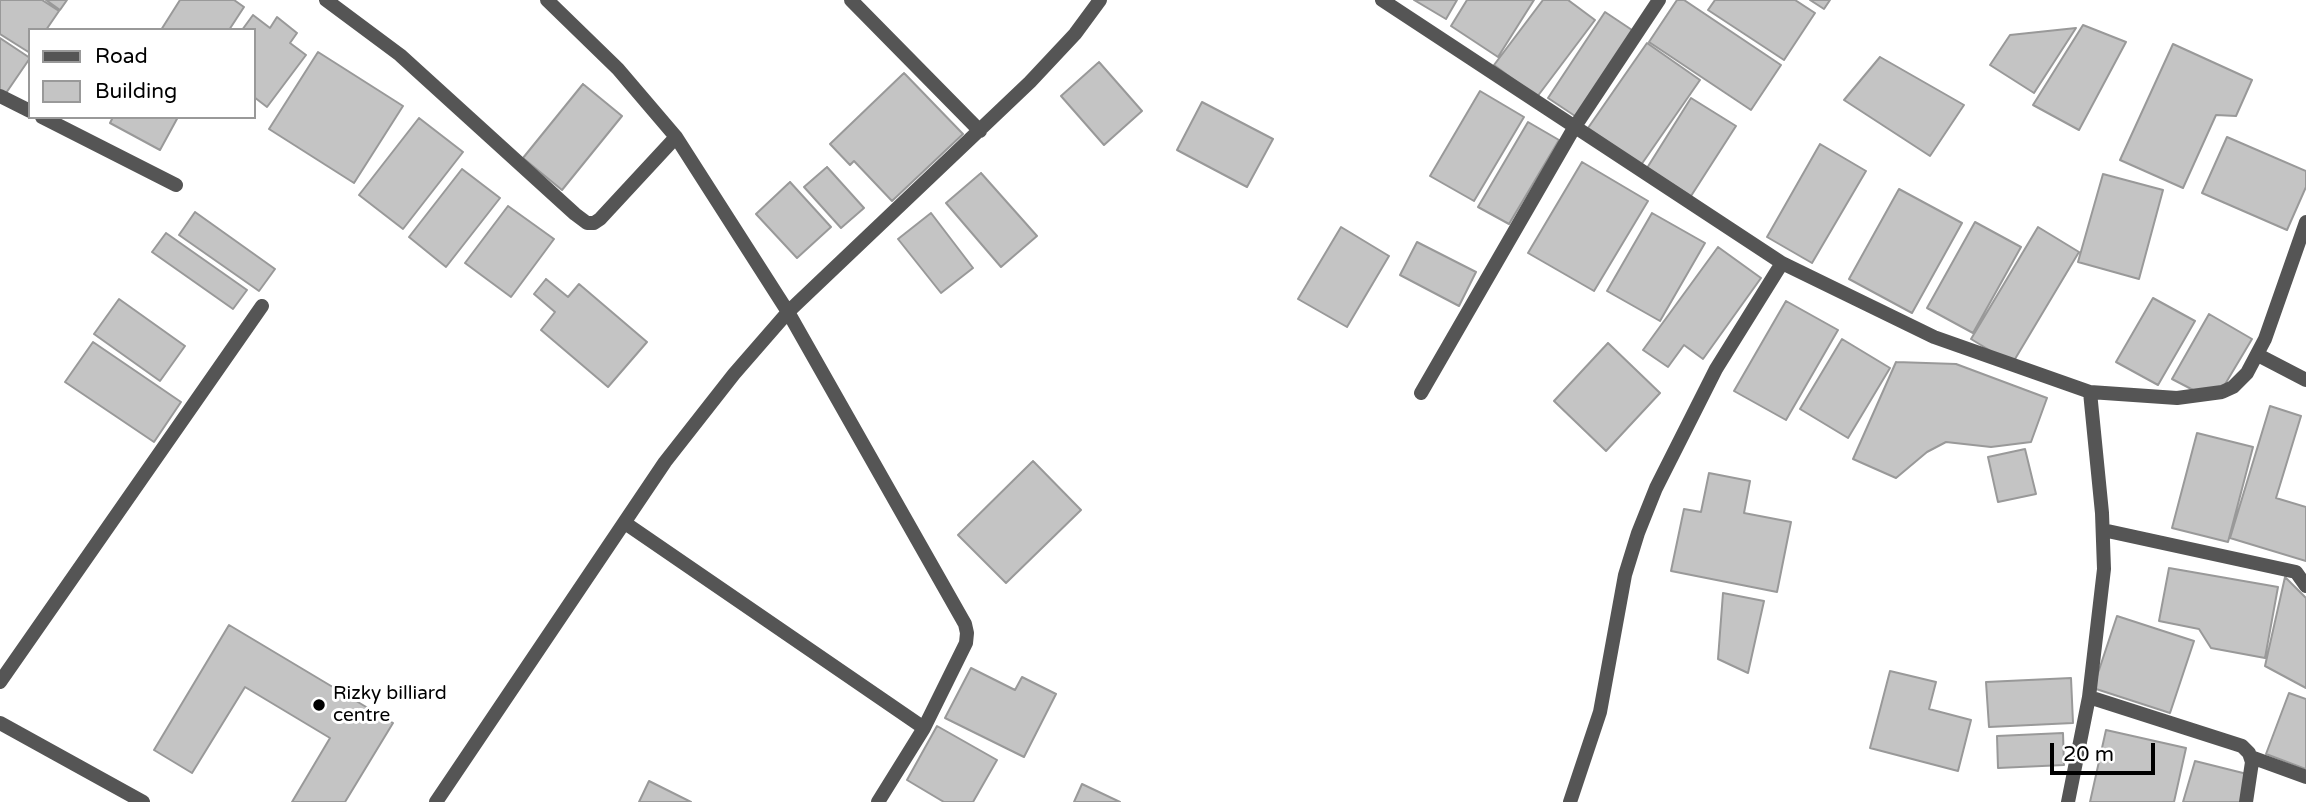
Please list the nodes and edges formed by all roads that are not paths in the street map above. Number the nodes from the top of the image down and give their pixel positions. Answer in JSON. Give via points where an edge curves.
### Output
{"nodes":[{"id":1,"x":326,"y":0,"type":"edge"},
{"id":2,"x":547,"y":0,"type":"edge"},
{"id":3,"x":851,"y":0,"type":"edge"},
{"id":4,"x":1100,"y":0,"type":"edge"},
{"id":5,"x":1382,"y":0,"type":"edge"},
{"id":6,"x":1659,"y":0,"type":"edge"},
{"id":7,"x":0,"y":96,"type":"edge"},
{"id":8,"x":28,"y":110,"type":"edge"},
{"id":9,"x":46,"y":119,"type":"edge"},
{"id":10,"x":1574,"y":128,"type":"junction"},
{"id":11,"x":980,"y":131,"type":"junction"},
{"id":12,"x":676,"y":137,"type":"junction"},
{"id":13,"x":176,"y":185,"type":"dead end"},
{"id":14,"x":2306,"y":222,"type":"edge"},
{"id":15,"x":1782,"y":263,"type":"junction"},
{"id":16,"x":262,"y":306,"type":"dead end"},
{"id":17,"x":788,"y":312,"type":"junction"},
{"id":18,"x":2258,"y":355,"type":"junction"},
{"id":19,"x":2306,"y":380,"type":"edge"},
{"id":20,"x":2090,"y":392,"type":"junction"},
{"id":21,"x":1421,"y":393,"type":"dead end"},
{"id":22,"x":625,"y":523,"type":"junction"},
{"id":23,"x":2103,"y":530,"type":"junction"},
{"id":24,"x":2306,"y":586,"type":"edge"},
{"id":25,"x":0,"y":682,"type":"edge"},
{"id":26,"x":2089,"y":697,"type":"junction"},
{"id":27,"x":0,"y":723,"type":"edge"},
{"id":28,"x":924,"y":728,"type":"junction"},
{"id":29,"x":2251,"y":757,"type":"junction"},
{"id":30,"x":2306,"y":777,"type":"edge"},
{"id":31,"x":144,"y":802,"type":"edge"},
{"id":32,"x":436,"y":802,"type":"edge"},
{"id":33,"x":878,"y":802,"type":"edge"},
{"id":34,"x":1570,"y":802,"type":"edge"},
{"id":35,"x":2068,"y":802,"type":"edge"},
{"id":36,"x":2246,"y":802,"type":"edge"}],
"edges":[{"from":1,"to":12,"type":"street","via":[[400,55],[587,223],[600,219]]},
{"from":2,"to":12,"type":"street","via":[[618,69]]},
{"from":3,"to":11,"type":"street"},
{"from":4,"to":11,"type":"street","via":[[1075,34]]},
{"from":5,"to":10,"type":"street"},
{"from":6,"to":10,"type":"street"},
{"from":7,"to":8,"type":"street"},
{"from":9,"to":13,"type":"street"},
{"from":10,"to":15,"type":"street"},
{"from":10,"to":21,"type":"street"},
{"from":11,"to":17,"type":"street"},
{"from":12,"to":17,"type":"street"},
{"from":14,"to":18,"type":"street"},
{"from":15,"to":20,"type":"street","via":[[1934,337]]},
{"from":15,"to":34,"type":"street","via":[[1716,369],[1647,510],[1625,575],[1600,712]]},
{"from":16,"to":25,"type":"street"},
{"from":17,"to":22,"type":"street","via":[[665,462]]},
{"from":17,"to":28,"type":"street","via":[[965,624],[966,643]]},
{"from":18,"to":19,"type":"street"},
{"from":18,"to":20,"type":"street","via":[[2241,380],[2222,392],[2177,398]]},
{"from":20,"to":23,"type":"street"},
{"from":22,"to":28,"type":"street"},
{"from":22,"to":32,"type":"street"},
{"from":23,"to":24,"type":"street","via":[[2296,572]]},
{"from":23,"to":26,"type":"street","via":[[2104,569]]},
{"from":26,"to":29,"type":"street","via":[[2242,746]]},
{"from":26,"to":35,"type":"street"},
{"from":27,"to":31,"type":"street"},
{"from":28,"to":33,"type":"street"},
{"from":29,"to":30,"type":"street"},
{"from":29,"to":36,"type":"street"}]}
